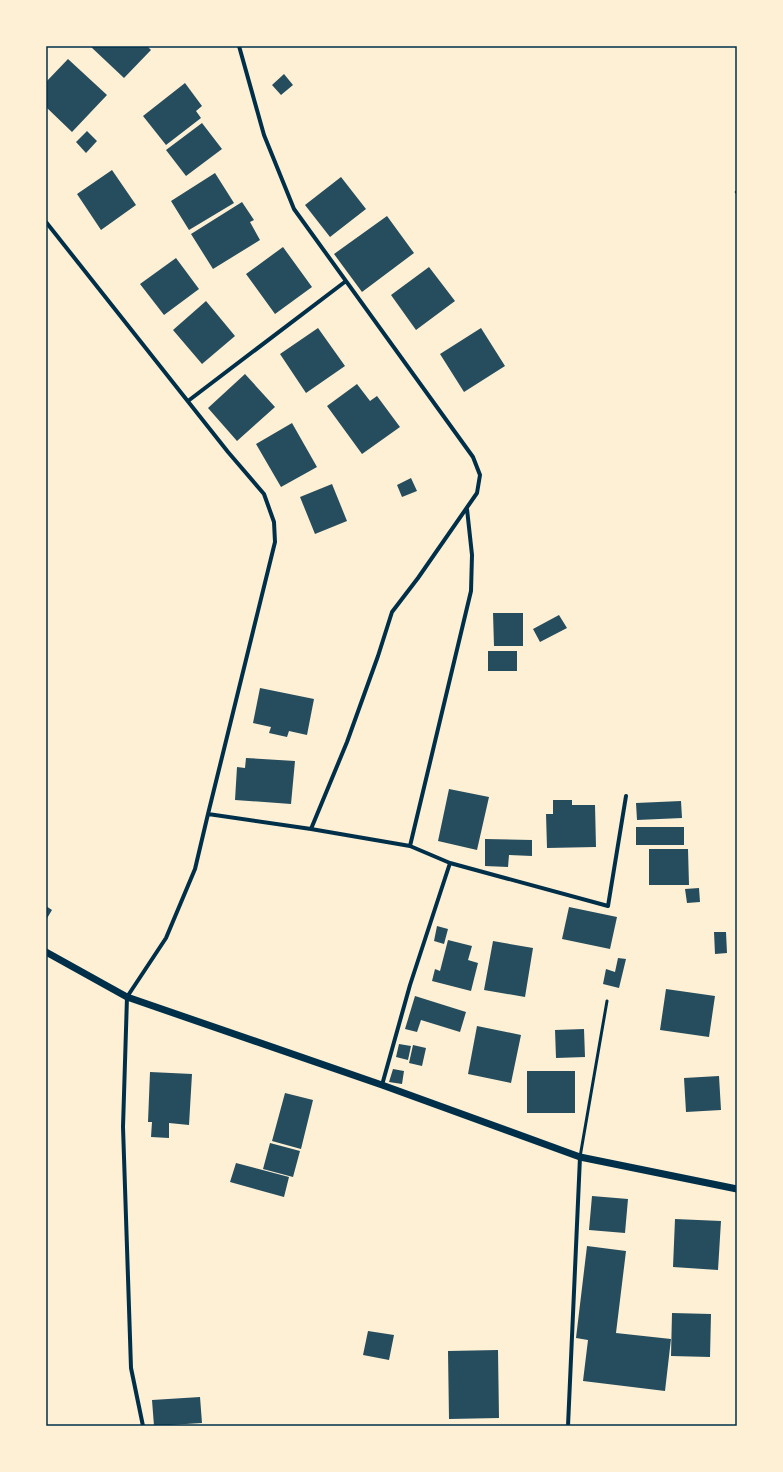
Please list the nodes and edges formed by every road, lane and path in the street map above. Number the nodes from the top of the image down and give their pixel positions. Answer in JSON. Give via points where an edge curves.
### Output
{"nodes":[{"id":1,"x":239,"y":46,"type":"edge"},
{"id":2,"x":46,"y":222,"type":"edge"},
{"id":3,"x":346,"y":282,"type":"junction"},
{"id":4,"x":188,"y":401,"type":"junction"},
{"id":5,"x":467,"y":508,"type":"junction"},
{"id":6,"x":626,"y":796,"type":"dead end"},
{"id":7,"x":208,"y":814,"type":"junction"},
{"id":8,"x":311,"y":829,"type":"junction"},
{"id":9,"x":410,"y":846,"type":"junction"},
{"id":10,"x":450,"y":863,"type":"junction"},
{"id":11,"x":46,"y":952,"type":"edge"},
{"id":12,"x":127,"y":997,"type":"junction"},
{"id":13,"x":607,"y":1001,"type":"dead end"},
{"id":14,"x":382,"y":1085,"type":"junction"},
{"id":15,"x":580,"y":1156,"type":"junction"},
{"id":16,"x":737,"y":1189,"type":"edge"},
{"id":17,"x":144,"y":1426,"type":"edge"},
{"id":18,"x":568,"y":1426,"type":"edge"}],
"edges":[{"from":1,"to":3,"type":"street","via":[[264,135],[294,209]]},
{"from":2,"to":4,"type":"street"},
{"from":3,"to":4,"type":"street"},
{"from":3,"to":5,"type":"street","via":[[473,457],[480,475],[477,493]]},
{"from":4,"to":7,"type":"street","via":[[264,494],[274,522],[275,542]]},
{"from":5,"to":8,"type":"street","via":[[392,612],[347,742]]},
{"from":5,"to":9,"type":"street","via":[[472,555],[471,591]]},
{"from":6,"to":10,"type":"street","via":[[608,906]]},
{"from":7,"to":8,"type":"street"},
{"from":7,"to":12,"type":"street","via":[[195,869],[166,938]]},
{"from":8,"to":9,"type":"street"},
{"from":9,"to":10,"type":"street"},
{"from":10,"to":14,"type":"street","via":[[410,985]]},
{"from":11,"to":12,"type":"street"},
{"from":12,"to":14,"type":"street"},
{"from":12,"to":17,"type":"street","via":[[123,1127],[131,1368]]},
{"from":13,"to":15,"type":"lane"},
{"from":14,"to":15,"type":"street"},
{"from":15,"to":16,"type":"street"},
{"from":15,"to":18,"type":"street"}]}
